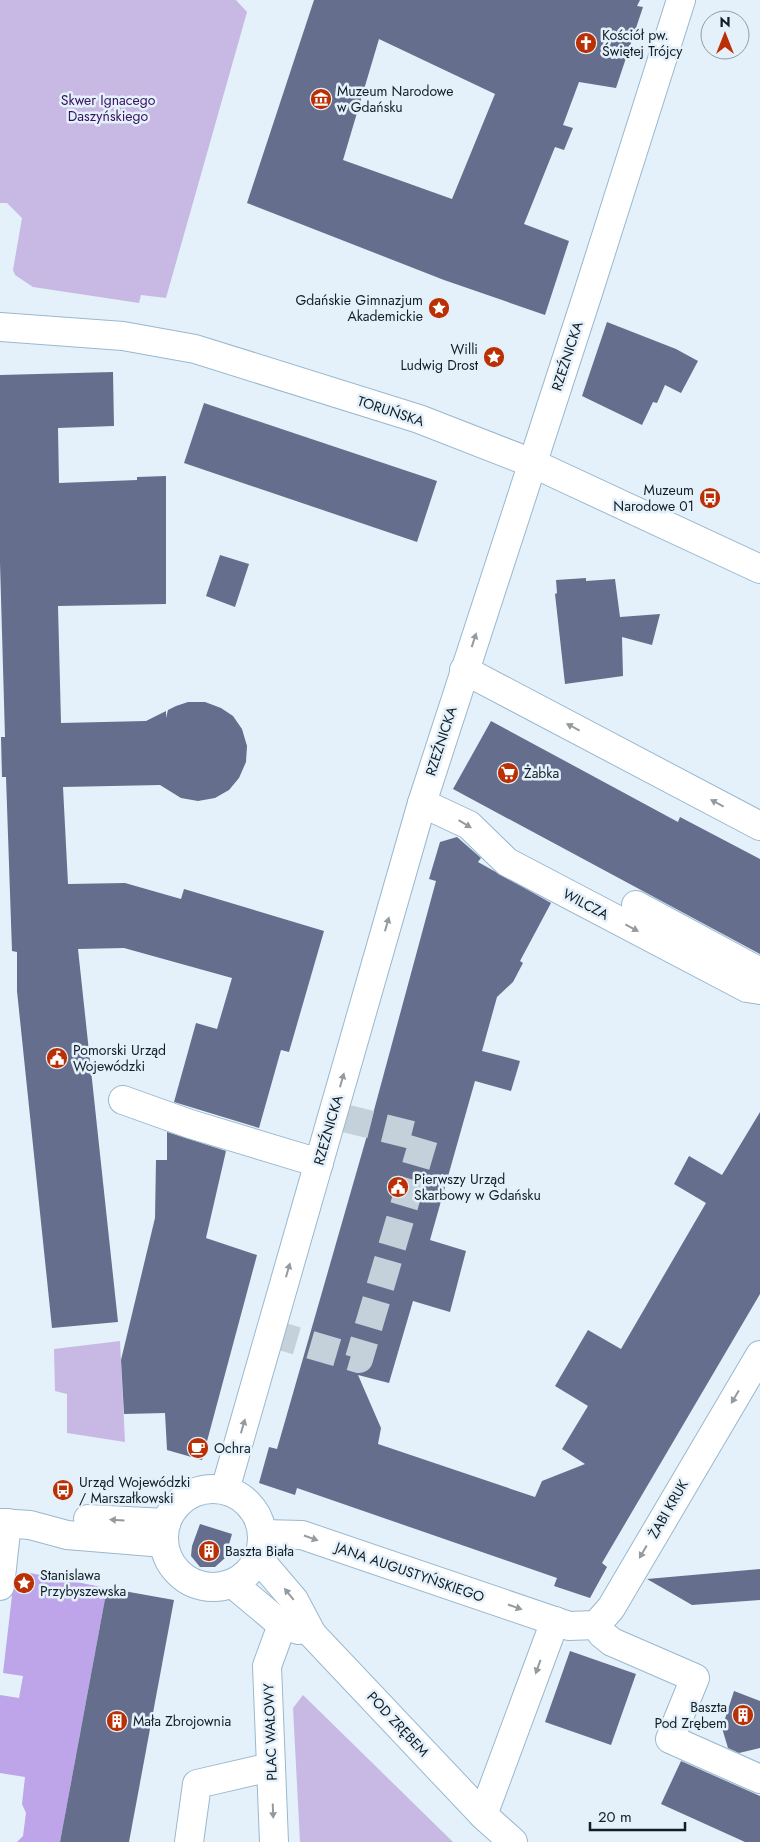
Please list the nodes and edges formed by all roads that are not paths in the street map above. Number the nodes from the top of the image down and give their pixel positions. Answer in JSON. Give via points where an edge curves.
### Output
{"nodes":[{"id":1,"x":681,"y":0,"type":"edge"},
{"id":2,"x":0,"y":327,"type":"edge"},
{"id":3,"x":532,"y":463,"type":"junction"},
{"id":4,"x":760,"y":570,"type":"edge"},
{"id":5,"x":464,"y":670,"type":"junction"},
{"id":6,"x":422,"y":803,"type":"junction"},
{"id":7,"x":760,"y":826,"type":"edge"},
{"id":8,"x":636,"y":905,"type":"dead end"},
{"id":9,"x":760,"y":972,"type":"edge"},
{"id":10,"x":760,"y":990,"type":"edge"},
{"id":11,"x":123,"y":1100,"type":"dead end"},
{"id":12,"x":318,"y":1163,"type":"junction"},
{"id":13,"x":760,"y":1355,"type":"edge"},
{"id":14,"x":225,"y":1490,"type":"junction"},
{"id":15,"x":12,"y":1524,"type":"edge"},
{"id":16,"x":165,"y":1533,"type":"junction"},
{"id":17,"x":261,"y":1547,"type":"junction"},
{"id":18,"x":233,"y":1584,"type":"junction"},
{"id":19,"x":0,"y":1586,"type":"edge"},
{"id":20,"x":554,"y":1621,"type":"junction"},
{"id":21,"x":596,"y":1624,"type":"junction"},
{"id":22,"x":282,"y":1625,"type":"junction"},
{"id":23,"x":312,"y":1634,"type":"junction"},
{"id":24,"x":271,"y":1767,"type":"junction"},
{"id":25,"x":760,"y":1779,"type":"edge"},
{"id":26,"x":483,"y":1815,"type":"junction"},
{"id":27,"x":188,"y":1842,"type":"edge"},
{"id":28,"x":274,"y":1842,"type":"edge"},
{"id":29,"x":513,"y":1842,"type":"edge"}],
"edges":[{"from":1,"to":3,"type":"street","name":"RZEŹNICKA"},
{"from":2,"to":3,"type":"street","name":"TORUŃSKA","via":[[123,336],[195,349],[419,419]]},
{"from":3,"to":4,"type":"street","name":"TORUŃSKA"},
{"from":5,"to":3,"type":"street","name":"RZEŹNICKA","one_way":true},
{"from":5,"to":6,"type":"street","name":"RZEŹNICKA"},
{"from":7,"to":5,"type":"street","one_way":true},
{"from":6,"to":10,"type":"street","name":"WILCZA","one_way":true,"via":[[469,825],[506,862],[747,988]]},
{"from":12,"to":6,"type":"street","name":"RZEŹNICKA","one_way":true},
{"from":8,"to":9,"type":"street"},
{"from":11,"to":12,"type":"street"},
{"from":14,"to":12,"type":"street","name":"RZEŹNICKA","one_way":true},
{"from":13,"to":21,"type":"street","name":"ŻABI KRUK","one_way":true,"via":[[611,1608]]},
{"from":14,"to":16,"type":"street","via":[[210,1489],[189,1496],[172,1510]]},
{"from":14,"to":17,"type":"street","via":[[251,1506],[259,1519]]},
{"from":15,"to":16,"type":"street","via":[[67,1535]]},
{"from":15,"to":19,"type":"street"},
{"from":16,"to":18,"type":"street","via":[[167,1558],[188,1581],[202,1587],[218,1588]]},
{"from":17,"to":18,"type":"street","via":[[248,1574]]},
{"from":17,"to":20,"type":"street","name":"JANA AUGUSTYŃSKIEGO","one_way":true,"via":[[302,1535]]},
{"from":23,"to":17,"type":"street","name":"POD ZRĘBEM","one_way":true},
{"from":18,"to":22,"type":"street","name":"POD ZRĘBEM"},
{"from":20,"to":21,"type":"street","via":[[569,1626]]},
{"from":20,"to":26,"type":"street","one_way":true},
{"from":21,"to":25,"type":"street","via":[[612,1642],[695,1678],[670,1739]]},
{"from":22,"to":23,"type":"street","name":"POD ZRĘBEM"},
{"from":22,"to":24,"type":"street","name":"PLAC WAŁOWY","via":[[267,1666]]},
{"from":23,"to":26,"type":"street","name":"POD ZRĘBEM"},
{"from":24,"to":27,"type":"street","via":[[197,1784]]},
{"from":24,"to":28,"type":"street","name":"PLAC WAŁOWY","one_way":true},
{"from":26,"to":29,"type":"street","name":"POD ZRĘBEM"}]}
